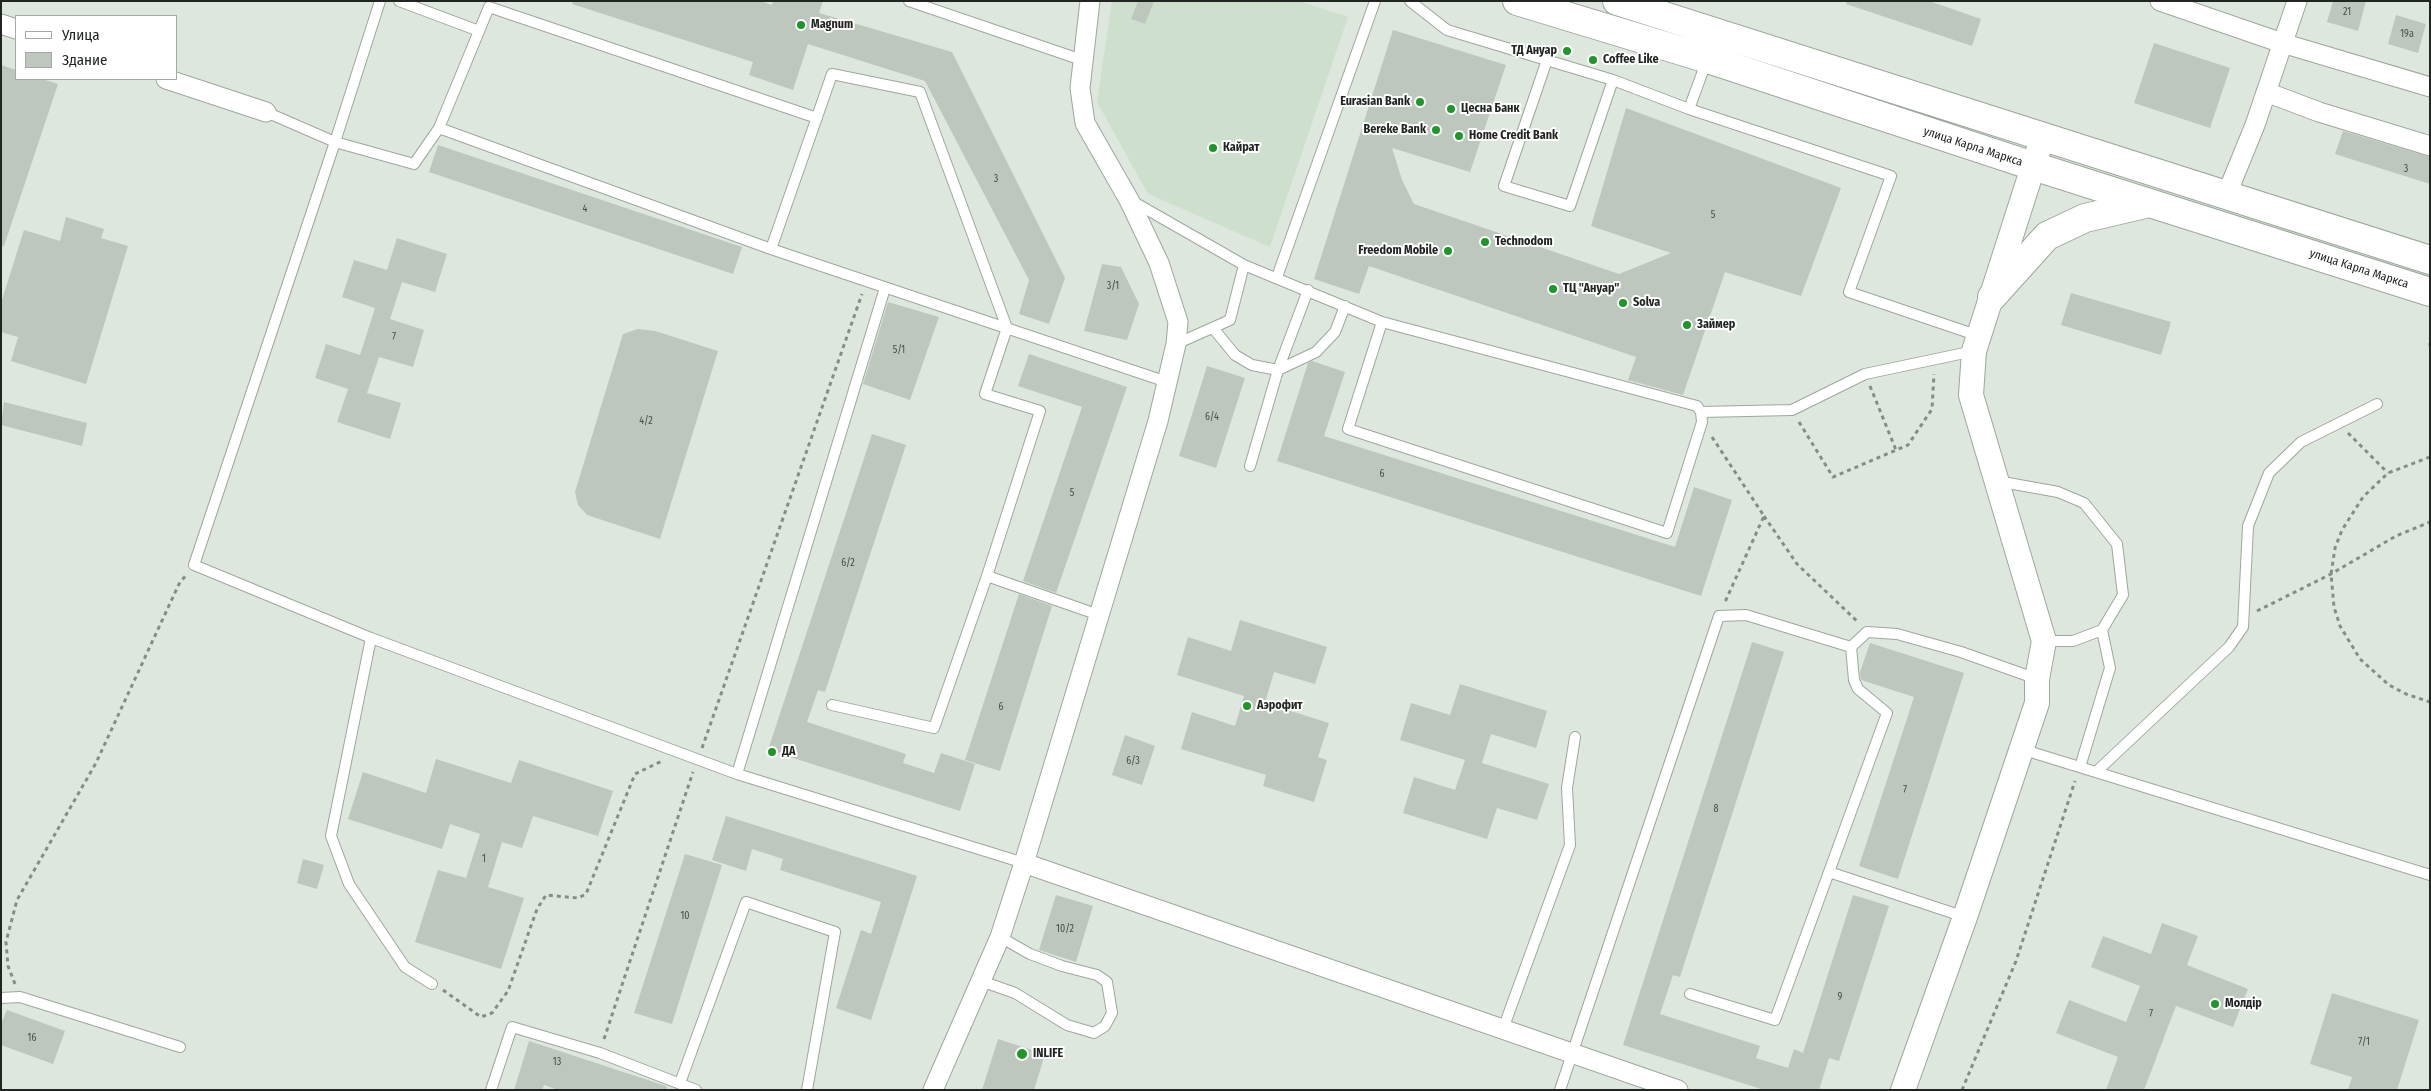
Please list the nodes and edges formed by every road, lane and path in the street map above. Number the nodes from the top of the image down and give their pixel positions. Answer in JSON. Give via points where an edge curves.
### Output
{"nodes":[{"id":1,"x":380,"y":1,"type":"edge"},
{"id":2,"x":399,"y":1,"type":"edge"},
{"id":3,"x":909,"y":1,"type":"edge"},
{"id":4,"x":1090,"y":1,"type":"edge"},
{"id":5,"x":1375,"y":1,"type":"edge"},
{"id":6,"x":1410,"y":1,"type":"edge"},
{"id":7,"x":1517,"y":1,"type":"edge"},
{"id":8,"x":1617,"y":1,"type":"edge"},
{"id":9,"x":2160,"y":1,"type":"edge"},
{"id":10,"x":2297,"y":1,"type":"edge"},
{"id":11,"x":1,"y":24,"type":"edge"},
{"id":12,"x":15,"y":29,"type":"edge"},
{"id":13,"x":479,"y":31,"type":"junction"},
{"id":14,"x":2282,"y":44,"type":"junction"},
{"id":15,"x":1708,"y":59,"type":"junction"},
{"id":16,"x":1082,"y":60,"type":"junction"},
{"id":17,"x":1547,"y":60,"type":"junction"},
{"id":18,"x":169,"y":80,"type":"edge"},
{"id":19,"x":1613,"y":80,"type":"junction"},
{"id":20,"x":2430,"y":87,"type":"edge"},
{"id":21,"x":2266,"y":92,"type":"junction"},
{"id":22,"x":1689,"y":109,"type":"junction"},
{"id":23,"x":266,"y":112,"type":"joint"},
{"id":24,"x":817,"y":118,"type":"junction"},
{"id":25,"x":439,"y":128,"type":"junction"},
{"id":26,"x":2043,"y":136,"type":"junction"},
{"id":27,"x":335,"y":142,"type":"junction"},
{"id":28,"x":2430,"y":146,"type":"edge"},
{"id":29,"x":2033,"y":166,"type":"junction"},
{"id":30,"x":2226,"y":196,"type":"junction"},
{"id":31,"x":1129,"y":200,"type":"junction"},
{"id":32,"x":2149,"y":203,"type":"junction"},
{"id":33,"x":771,"y":249,"type":"junction"},
{"id":34,"x":2430,"y":260,"type":"edge"},
{"id":35,"x":1244,"y":265,"type":"junction"},
{"id":36,"x":1278,"y":278,"type":"junction"},
{"id":37,"x":866,"y":281,"type":"junction"},
{"id":38,"x":885,"y":288,"type":"junction"},
{"id":39,"x":1308,"y":290,"type":"junction"},
{"id":40,"x":2430,"y":292,"type":"edge"},
{"id":41,"x":1992,"y":297,"type":"junction"},
{"id":42,"x":1345,"y":306,"type":"junction"},
{"id":43,"x":1382,"y":322,"type":"junction"},
{"id":44,"x":1007,"y":328,"type":"junction"},
{"id":45,"x":1212,"y":328,"type":"junction"},
{"id":46,"x":1176,"y":344,"type":"junction"},
{"id":47,"x":1977,"y":344,"type":"junction"},
{"id":48,"x":1934,"y":361,"type":"junction"},
{"id":49,"x":1278,"y":370,"type":"junction"},
{"id":50,"x":1865,"y":374,"type":"junction"},
{"id":51,"x":1167,"y":382,"type":"junction"},
{"id":52,"x":2378,"y":404,"type":"dead end"},
{"id":53,"x":1792,"y":410,"type":"junction"},
{"id":54,"x":1702,"y":417,"type":"junction"},
{"id":55,"x":2339,"y":423,"type":"junction"},
{"id":56,"x":1896,"y":450,"type":"junction"},
{"id":57,"x":2430,"y":458,"type":"edge"},
{"id":58,"x":1250,"y":466,"type":"dead end"},
{"id":59,"x":2388,"y":473,"type":"junction"},
{"id":60,"x":1996,"y":481,"type":"junction"},
{"id":61,"x":1764,"y":516,"type":"junction"},
{"id":62,"x":2430,"y":522,"type":"edge"},
{"id":63,"x":194,"y":565,"type":"junction"},
{"id":64,"x":2331,"y":574,"type":"junction"},
{"id":65,"x":987,"y":576,"type":"junction"},
{"id":66,"x":1099,"y":616,"type":"junction"},
{"id":67,"x":1719,"y":616,"type":"junction"},
{"id":68,"x":2244,"y":617,"type":"junction"},
{"id":69,"x":2102,"y":630,"type":"junction"},
{"id":70,"x":1867,"y":632,"type":"junction"},
{"id":71,"x":371,"y":638,"type":"junction"},
{"id":72,"x":2044,"y":641,"type":"junction"},
{"id":73,"x":1851,"y":647,"type":"junction"},
{"id":74,"x":2037,"y":679,"type":"junction"},
{"id":75,"x":2430,"y":702,"type":"edge"},
{"id":76,"x":832,"y":705,"type":"dead end"},
{"id":77,"x":1575,"y":737,"type":"dead end"},
{"id":78,"x":2021,"y":749,"type":"junction"},
{"id":79,"x":687,"y":755,"type":"junction"},
{"id":80,"x":698,"y":759,"type":"junction"},
{"id":81,"x":2080,"y":767,"type":"junction"},
{"id":82,"x":2096,"y":772,"type":"junction"},
{"id":83,"x":737,"y":774,"type":"junction"},
{"id":84,"x":1024,"y":864,"type":"junction"},
{"id":85,"x":1829,"y":872,"type":"junction"},
{"id":86,"x":2430,"y":875,"type":"edge"},
{"id":87,"x":1965,"y":916,"type":"junction"},
{"id":88,"x":1000,"y":937,"type":"junction"},
{"id":89,"x":981,"y":981,"type":"junction"},
{"id":90,"x":432,"y":984,"type":"joint"},
{"id":91,"x":1690,"y":994,"type":"dead end"},
{"id":92,"x":20,"y":997,"type":"junction"},
{"id":93,"x":1,"y":998,"type":"edge"},
{"id":94,"x":1503,"y":1029,"type":"junction"},
{"id":95,"x":180,"y":1047,"type":"dead end"},
{"id":96,"x":600,"y":1053,"type":"junction"},
{"id":97,"x":1574,"y":1053,"type":"junction"},
{"id":98,"x":680,"y":1083,"type":"junction"},
{"id":99,"x":491,"y":1090,"type":"edge"},
{"id":100,"x":696,"y":1090,"type":"edge"},
{"id":101,"x":808,"y":1090,"type":"edge"},
{"id":102,"x":933,"y":1090,"type":"edge"},
{"id":103,"x":1560,"y":1090,"type":"edge"},
{"id":104,"x":1678,"y":1090,"type":"edge"},
{"id":105,"x":1903,"y":1090,"type":"edge"},
{"id":106,"x":1962,"y":1090,"type":"edge"}],
"edges":[{"from":1,"to":27,"type":"lane"},
{"from":2,"to":13,"type":"lane"},
{"from":3,"to":16,"type":"lane"},
{"from":4,"to":16,"type":"street"},
{"from":5,"to":36,"type":"lane"},
{"from":6,"to":17,"type":"lane","via":[[1447,30]]},
{"from":7,"to":15,"type":"main road","name":"улица Карла Маркса"},
{"from":8,"to":26,"type":"main road"},
{"from":9,"to":14,"type":"street"},
{"from":10,"to":14,"type":"street"},
{"from":11,"to":12,"type":"street"},
{"from":13,"to":24,"type":"lane","via":[[489,7]]},
{"from":13,"to":25,"type":"lane"},
{"from":14,"to":20,"type":"street"},
{"from":14,"to":21,"type":"street"},
{"from":15,"to":22,"type":"lane"},
{"from":15,"to":29,"type":"main road","name":"улица Карла Маркса"},
{"from":16,"to":31,"type":"street","via":[[1080,88],[1085,123]]},
{"from":17,"to":19,"type":"lane"},
{"from":17,"to":19,"type":"lane","via":[[1504,186],[1570,206]]},
{"from":18,"to":23,"type":"street"},
{"from":19,"to":22,"type":"lane"},
{"from":21,"to":28,"type":"street"},
{"from":21,"to":30,"type":"street"},
{"from":22,"to":47,"type":"lane","via":[[1892,176],[1849,292]]},
{"from":23,"to":27,"type":"lane"},
{"from":24,"to":33,"type":"lane"},
{"from":24,"to":44,"type":"lane","via":[[832,74],[920,92]]},
{"from":25,"to":27,"type":"lane","via":[[414,164]]},
{"from":25,"to":33,"type":"lane"},
{"from":26,"to":29,"type":"street"},
{"from":26,"to":30,"type":"main road"},
{"from":27,"to":63,"type":"lane"},
{"from":29,"to":32,"type":"main road","name":"улица Карла Маркса"},
{"from":29,"to":41,"type":"street"},
{"from":30,"to":34,"type":"main road"},
{"from":31,"to":35,"type":"lane"},
{"from":31,"to":46,"type":"street","via":[[1164,274],[1178,322]]},
{"from":32,"to":40,"type":"main road","name":"улица Карла Маркса"},
{"from":32,"to":41,"type":"main road","via":[[2085,218],[2047,236]]},
{"from":33,"to":37,"type":"lane"},
{"from":35,"to":36,"type":"lane"},
{"from":35,"to":45,"type":"lane","via":[[1230,320]]},
{"from":36,"to":39,"type":"lane"},
{"from":37,"to":38,"type":"lane"},
{"from":37,"to":80,"type":"path"},
{"from":38,"to":44,"type":"lane"},
{"from":38,"to":83,"type":"lane"},
{"from":39,"to":42,"type":"lane"},
{"from":39,"to":49,"type":"lane"},
{"from":41,"to":47,"type":"street"},
{"from":42,"to":43,"type":"lane"},
{"from":42,"to":49,"type":"lane","via":[[1335,332],[1316,352]]},
{"from":43,"to":54,"type":"lane","via":[[1697,406]]},
{"from":43,"to":54,"type":"lane","via":[[1348,429],[1667,533]]},
{"from":44,"to":51,"type":"lane"},
{"from":44,"to":65,"type":"lane","via":[[985,394],[1040,411]]},
{"from":45,"to":46,"type":"lane"},
{"from":45,"to":49,"type":"lane","via":[[1235,355],[1252,365]]},
{"from":46,"to":51,"type":"street"},
{"from":47,"to":48,"type":"lane"},
{"from":47,"to":60,"type":"street","via":[[1971,395]]},
{"from":48,"to":50,"type":"lane"},
{"from":48,"to":56,"type":"path","via":[[1932,409],[1908,445]]},
{"from":49,"to":58,"type":"lane"},
{"from":50,"to":53,"type":"lane"},
{"from":50,"to":56,"type":"path"},
{"from":51,"to":66,"type":"street"},
{"from":52,"to":55,"type":"lane"},
{"from":53,"to":54,"type":"lane"},
{"from":53,"to":56,"type":"path","via":[[1832,476]]},
{"from":54,"to":61,"type":"path"},
{"from":55,"to":59,"type":"path"},
{"from":55,"to":68,"type":"lane","via":[[2301,442],[2269,474],[2248,526]]},
{"from":57,"to":59,"type":"path"},
{"from":59,"to":64,"type":"path","via":[[2362,497],[2351,513],[2335,548]]},
{"from":60,"to":69,"type":"lane","via":[[2058,492],[2084,504],[2117,544],[2123,595]]},
{"from":60,"to":72,"type":"street"},
{"from":61,"to":67,"type":"path"},
{"from":61,"to":70,"type":"path","via":[[1797,564]]},
{"from":62,"to":64,"type":"path","via":[[2396,536]]},
{"from":63,"to":71,"type":"lane"},
{"from":63,"to":92,"type":"path","via":[[179,584],[96,763],[16,900],[6,942],[8,966]]},
{"from":64,"to":68,"type":"path"},
{"from":64,"to":75,"type":"path","via":[[2334,607],[2340,626],[2360,659],[2389,685]]},
{"from":65,"to":66,"type":"lane"},
{"from":65,"to":76,"type":"lane","via":[[934,728]]},
{"from":66,"to":84,"type":"street"},
{"from":67,"to":73,"type":"lane","via":[[1746,615]]},
{"from":67,"to":97,"type":"lane"},
{"from":68,"to":82,"type":"lane","via":[[2243,628],[2229,648]]},
{"from":69,"to":72,"type":"lane","via":[[2073,641]]},
{"from":69,"to":81,"type":"lane","via":[[2110,668]]},
{"from":70,"to":73,"type":"lane"},
{"from":70,"to":74,"type":"lane","via":[[1897,634],[1934,644]]},
{"from":71,"to":79,"type":"lane"},
{"from":71,"to":90,"type":"lane","via":[[330,836],[349,884],[400,960],[405,967]]},
{"from":72,"to":74,"type":"street"},
{"from":73,"to":85,"type":"lane","via":[[1858,689],[1887,713]]},
{"from":74,"to":78,"type":"street","via":[[2037,702]]},
{"from":77,"to":94,"type":"lane","via":[[1567,788],[1570,845]]},
{"from":78,"to":81,"type":"lane"},
{"from":78,"to":87,"type":"street"},
{"from":79,"to":80,"type":"lane"},
{"from":79,"to":90,"type":"path","via":[[652,764],[635,774],[586,894],[578,898],[546,896],[538,909],[508,991],[492,1012],[481,1017]]},
{"from":80,"to":83,"type":"lane"},
{"from":80,"to":96,"type":"path"},
{"from":81,"to":82,"type":"lane"},
{"from":81,"to":106,"type":"path","via":[[2016,961]]},
{"from":82,"to":86,"type":"lane"},
{"from":83,"to":84,"type":"lane"},
{"from":84,"to":88,"type":"street"},
{"from":84,"to":94,"type":"street"},
{"from":85,"to":87,"type":"lane"},
{"from":85,"to":91,"type":"lane","via":[[1775,1020]]},
{"from":87,"to":105,"type":"street"},
{"from":88,"to":89,"type":"street"},
{"from":88,"to":89,"type":"lane","via":[[1030,954],[1097,974],[1107,982],[1112,1012],[1105,1026],[1094,1033],[1067,1026],[1016,993]]},
{"from":89,"to":102,"type":"street"},
{"from":92,"to":93,"type":"lane"},
{"from":92,"to":95,"type":"lane"},
{"from":94,"to":97,"type":"street"},
{"from":96,"to":98,"type":"lane"},
{"from":96,"to":99,"type":"lane","via":[[512,1027]]},
{"from":97,"to":103,"type":"lane"},
{"from":97,"to":104,"type":"street"},
{"from":98,"to":100,"type":"lane"},
{"from":98,"to":101,"type":"lane","via":[[746,902],[835,932]]}]}
